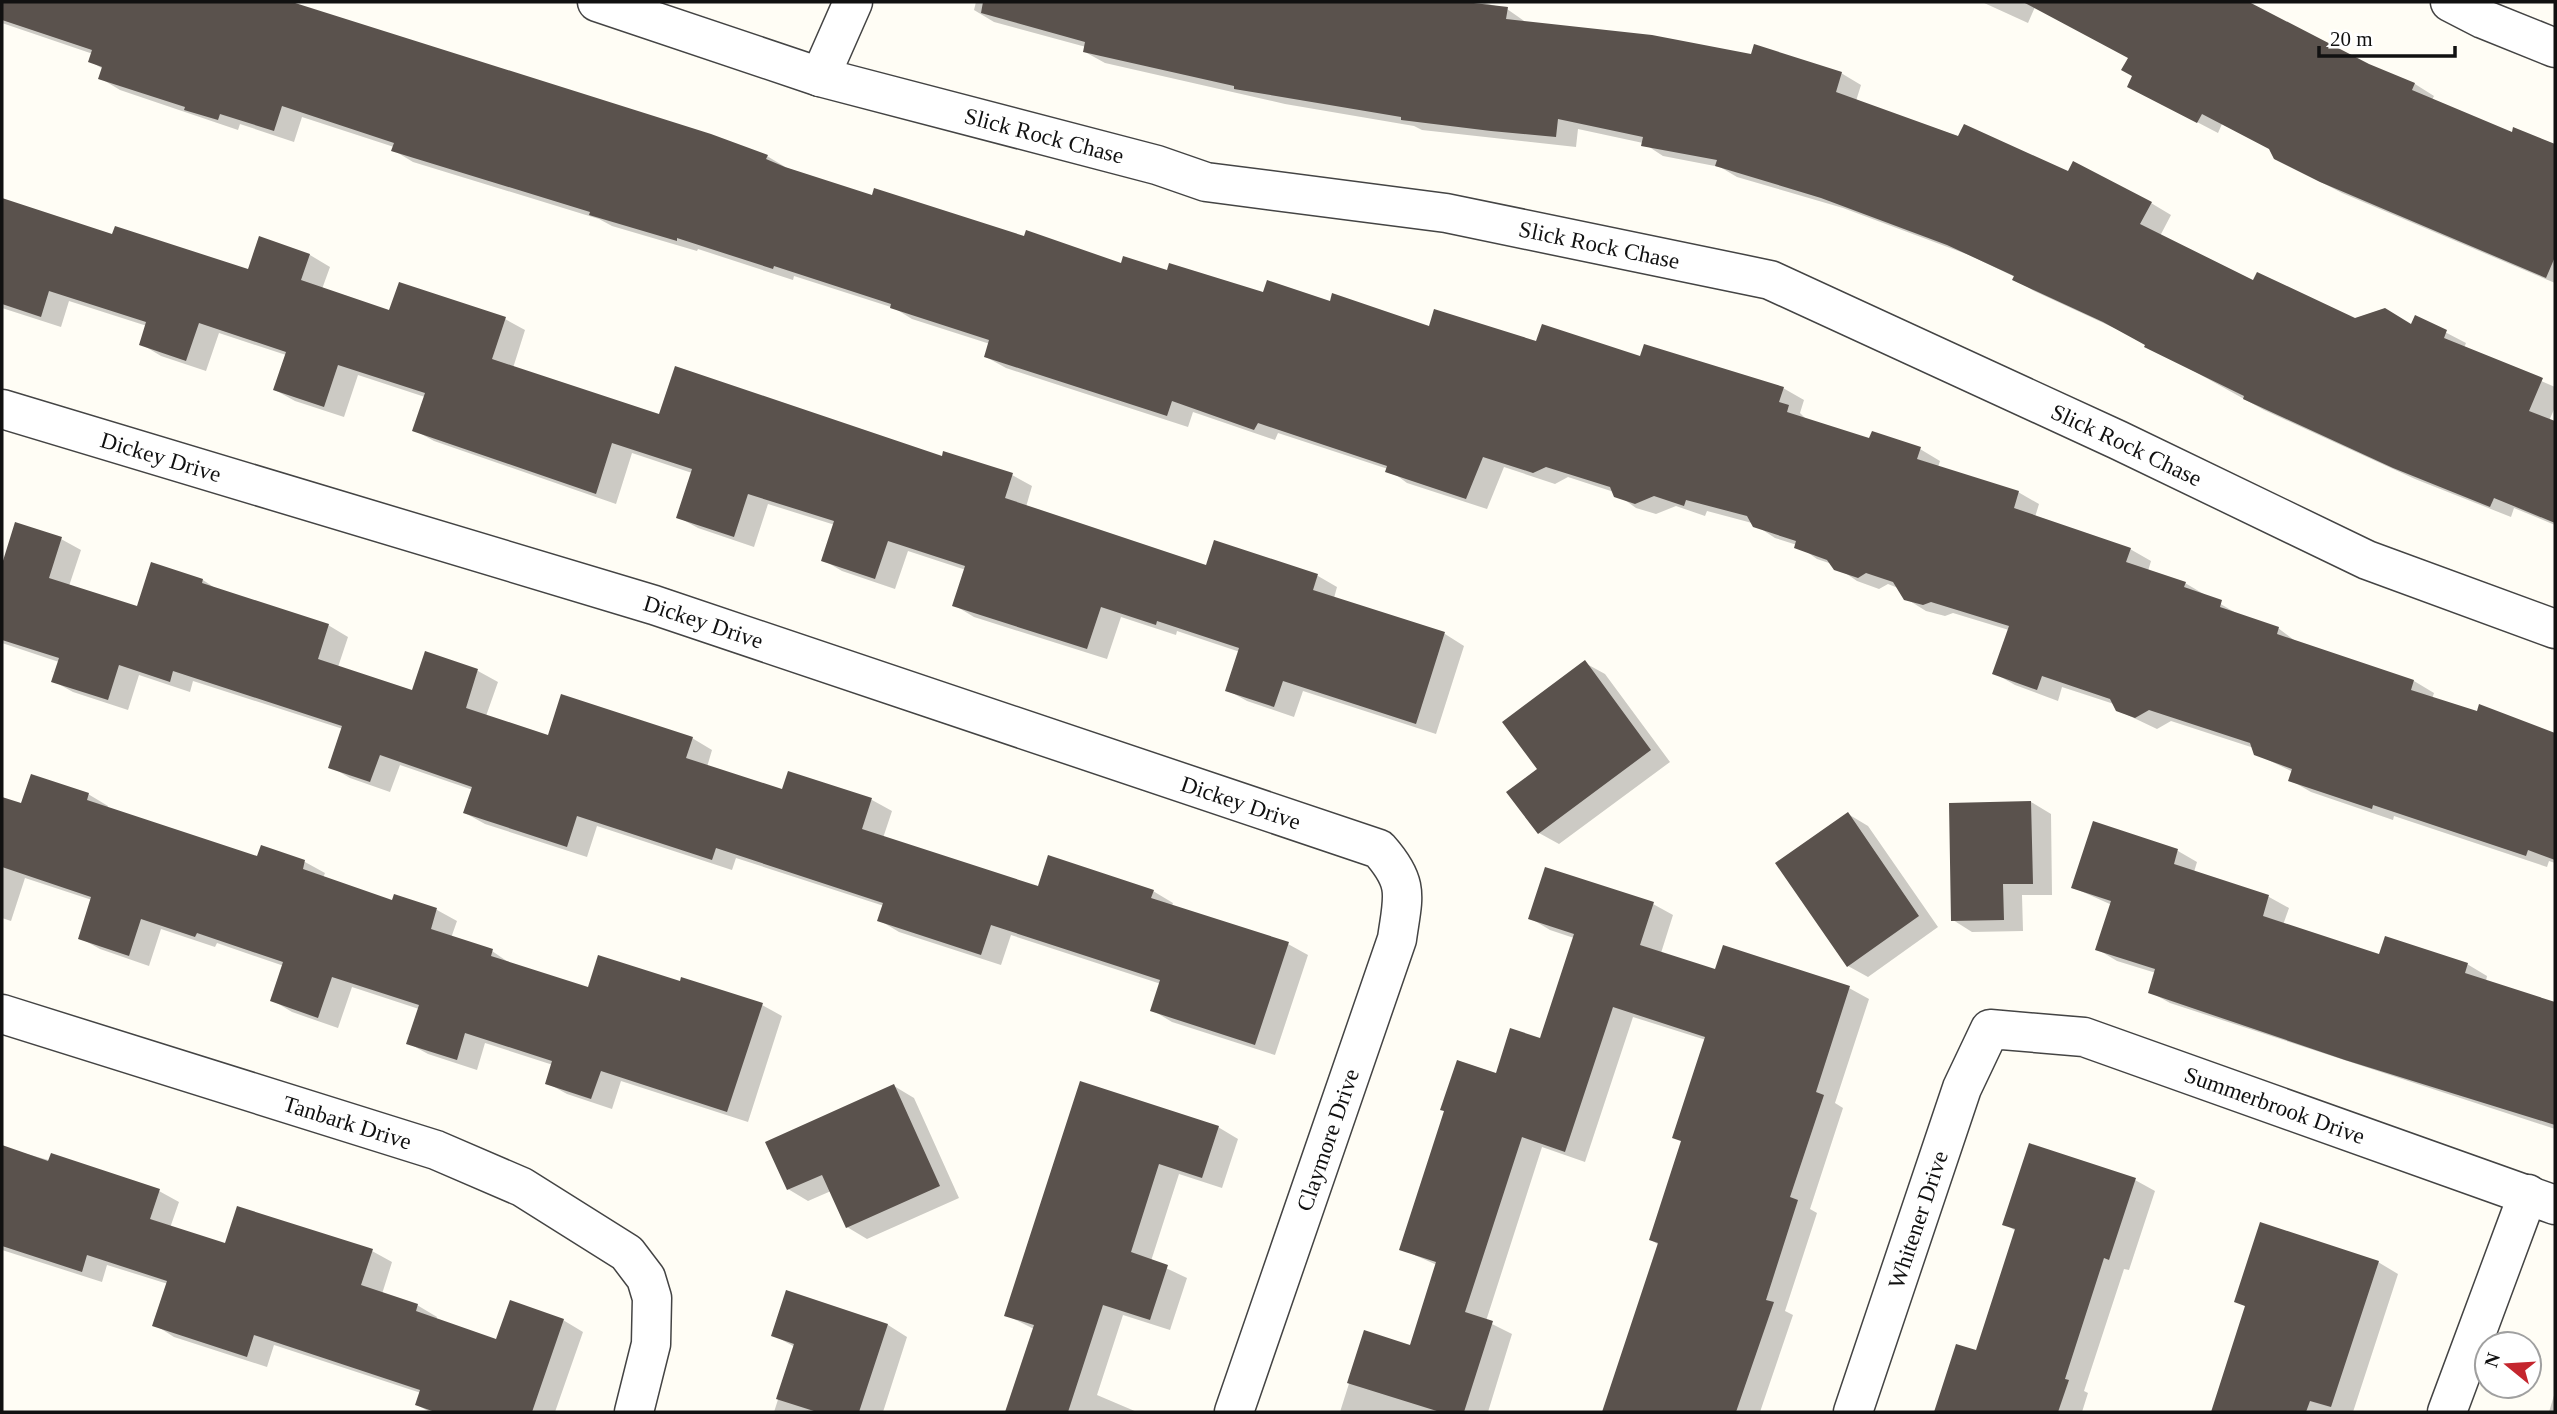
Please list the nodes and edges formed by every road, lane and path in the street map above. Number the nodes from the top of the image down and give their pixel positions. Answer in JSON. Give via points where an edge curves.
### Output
{"nodes":[{"id":1,"x":597,"y":2,"type":"edge"},
{"id":2,"x":853,"y":2,"type":"edge"},
{"id":3,"x":2450,"y":2,"type":"edge"},
{"id":4,"x":2555,"y":48,"type":"edge"},
{"id":5,"x":820,"y":77,"type":"junction"},
{"id":6,"x":2,"y":409,"type":"edge"},
{"id":7,"x":2555,"y":629,"type":"edge"},
{"id":8,"x":1394,"y":866,"type":"joint"},
{"id":9,"x":2,"y":1014,"type":"edge"},
{"id":10,"x":1990,"y":1029,"type":"joint"},
{"id":11,"x":2541,"y":1200,"type":"edge"},
{"id":12,"x":634,"y":1412,"type":"edge"},
{"id":13,"x":1234,"y":1412,"type":"edge"},
{"id":14,"x":1853,"y":1412,"type":"edge"},
{"id":15,"x":2447,"y":1412,"type":"edge"}],
"edges":[{"from":1,"to":5,"type":"street","name":"Slick Rock Chase"},
{"from":2,"to":5,"type":"street"},
{"from":3,"to":4,"type":"street"},
{"from":5,"to":7,"type":"street","name":"Slick Rock Chase","via":[[1157,165],[1206,182],[1446,213],[1770,279],[2367,560]]},
{"from":6,"to":8,"type":"street","name":"Dickey Drive","via":[[654,605],[1379,849]]},
{"from":8,"to":13,"type":"street","name":"Claymore Drive","via":[[1404,889],[1397,939]]},
{"from":9,"to":12,"type":"street","name":"Tanbark Drive","via":[[436,1150],[522,1187],[627,1253],[646,1278],[652,1298],[651,1344]]},
{"from":10,"to":11,"type":"street","name":"Summerbrook Drive","via":[[2084,1037]]},
{"from":10,"to":14,"type":"street","name":"Whitener Drive","via":[[1962,1088]]},
{"from":11,"to":15,"type":"street"}]}
